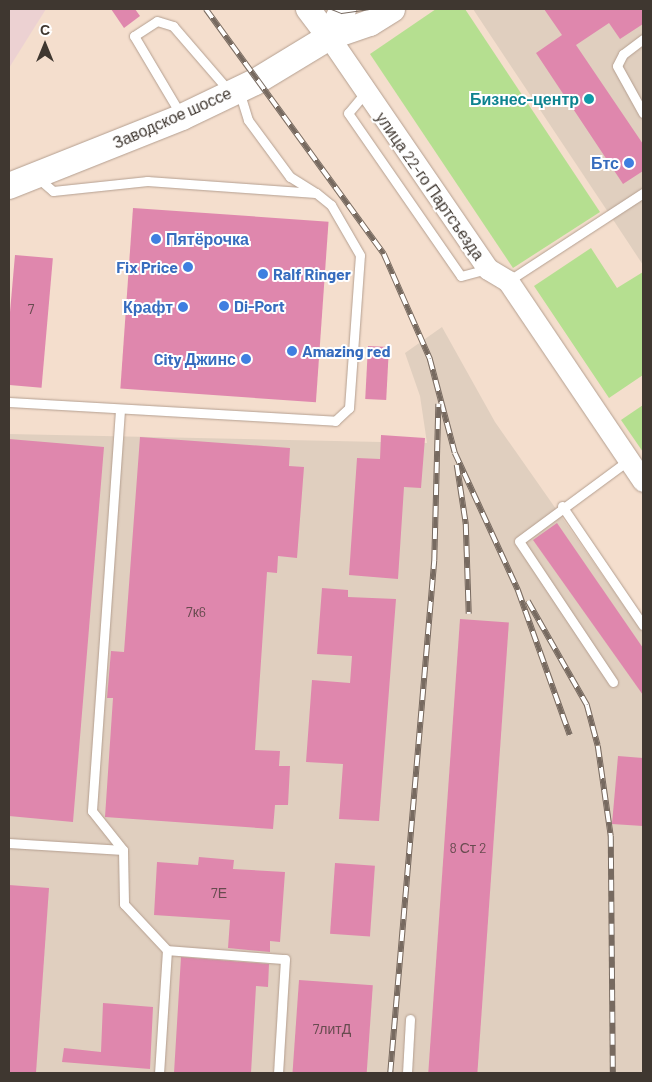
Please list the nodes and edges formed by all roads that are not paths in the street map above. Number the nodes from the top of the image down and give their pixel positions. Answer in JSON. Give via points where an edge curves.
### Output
{"nodes":[{"id":1,"x":308,"y":9,"type":"edge"},
{"id":2,"x":343,"y":9,"type":"edge"},
{"id":3,"x":392,"y":9,"type":"edge"},
{"id":4,"x":328,"y":36,"type":"junction"},
{"id":5,"x":643,"y":40,"type":"edge"},
{"id":6,"x":234,"y":90,"type":"junction"},
{"id":7,"x":643,"y":113,"type":"edge"},
{"id":8,"x":182,"y":117,"type":"junction"},
{"id":9,"x":16,"y":181,"type":"edge"},
{"id":10,"x":316,"y":193,"type":"junction"},
{"id":11,"x":643,"y":193,"type":"edge"},
{"id":12,"x":508,"y":281,"type":"junction"},
{"id":13,"x":9,"y":402,"type":"edge"},
{"id":14,"x":120,"y":410,"type":"junction"},
{"id":15,"x":629,"y":460,"type":"junction"},
{"id":16,"x":643,"y":480,"type":"edge"},
{"id":17,"x":562,"y":506,"type":"junction"},
{"id":18,"x":643,"y":625,"type":"edge"},
{"id":19,"x":613,"y":682,"type":"dead end"},
{"id":20,"x":9,"y":843,"type":"edge"},
{"id":21,"x":123,"y":850,"type":"junction"},
{"id":22,"x":167,"y":950,"type":"junction"},
{"id":23,"x":410,"y":1019,"type":"dead end"},
{"id":24,"x":159,"y":1073,"type":"edge"},
{"id":25,"x":278,"y":1073,"type":"edge"},
{"id":26,"x":406,"y":1073,"type":"edge"}],
"edges":[{"from":1,"to":4,"type":"main road","name":"улица 22-го Партсъезда"},
{"from":2,"to":4,"type":"main road"},
{"from":3,"to":4,"type":"main road","name":"Заводское шоссе","via":[[370,23]]},
{"from":4,"to":6,"type":"main road","name":"Заводское шоссе"},
{"from":4,"to":12,"type":"street","name":"улица 22-го Партсъезда","via":[[488,269]]},
{"from":5,"to":7,"type":"lane","via":[[623,54],[616,66]]},
{"from":6,"to":8,"type":"main road","name":"Заводское шоссе"},
{"from":6,"to":8,"type":"lane","via":[[173,26],[158,21],[134,36]]},
{"from":6,"to":10,"type":"lane","via":[[248,120],[290,177]]},
{"from":8,"to":9,"type":"main road","name":"Заводское шоссе"},
{"from":9,"to":10,"type":"lane","via":[[53,191],[147,181]]},
{"from":10,"to":14,"type":"lane","via":[[331,205],[360,255],[349,408],[335,420]]},
{"from":11,"to":12,"type":"lane"},
{"from":12,"to":15,"type":"street","name":"улица 22-го Партсъезда"},
{"from":13,"to":14,"type":"lane"},
{"from":14,"to":21,"type":"lane","via":[[92,811]]},
{"from":15,"to":16,"type":"street","name":"улица 22-го Партсъезда"},
{"from":15,"to":17,"type":"lane"},
{"from":17,"to":18,"type":"lane"},
{"from":17,"to":19,"type":"lane","via":[[519,542]]},
{"from":20,"to":21,"type":"lane"},
{"from":21,"to":22,"type":"lane","via":[[124,904]]},
{"from":22,"to":24,"type":"lane"},
{"from":22,"to":25,"type":"lane","via":[[285,959]]},
{"from":23,"to":26,"type":"lane"}]}
